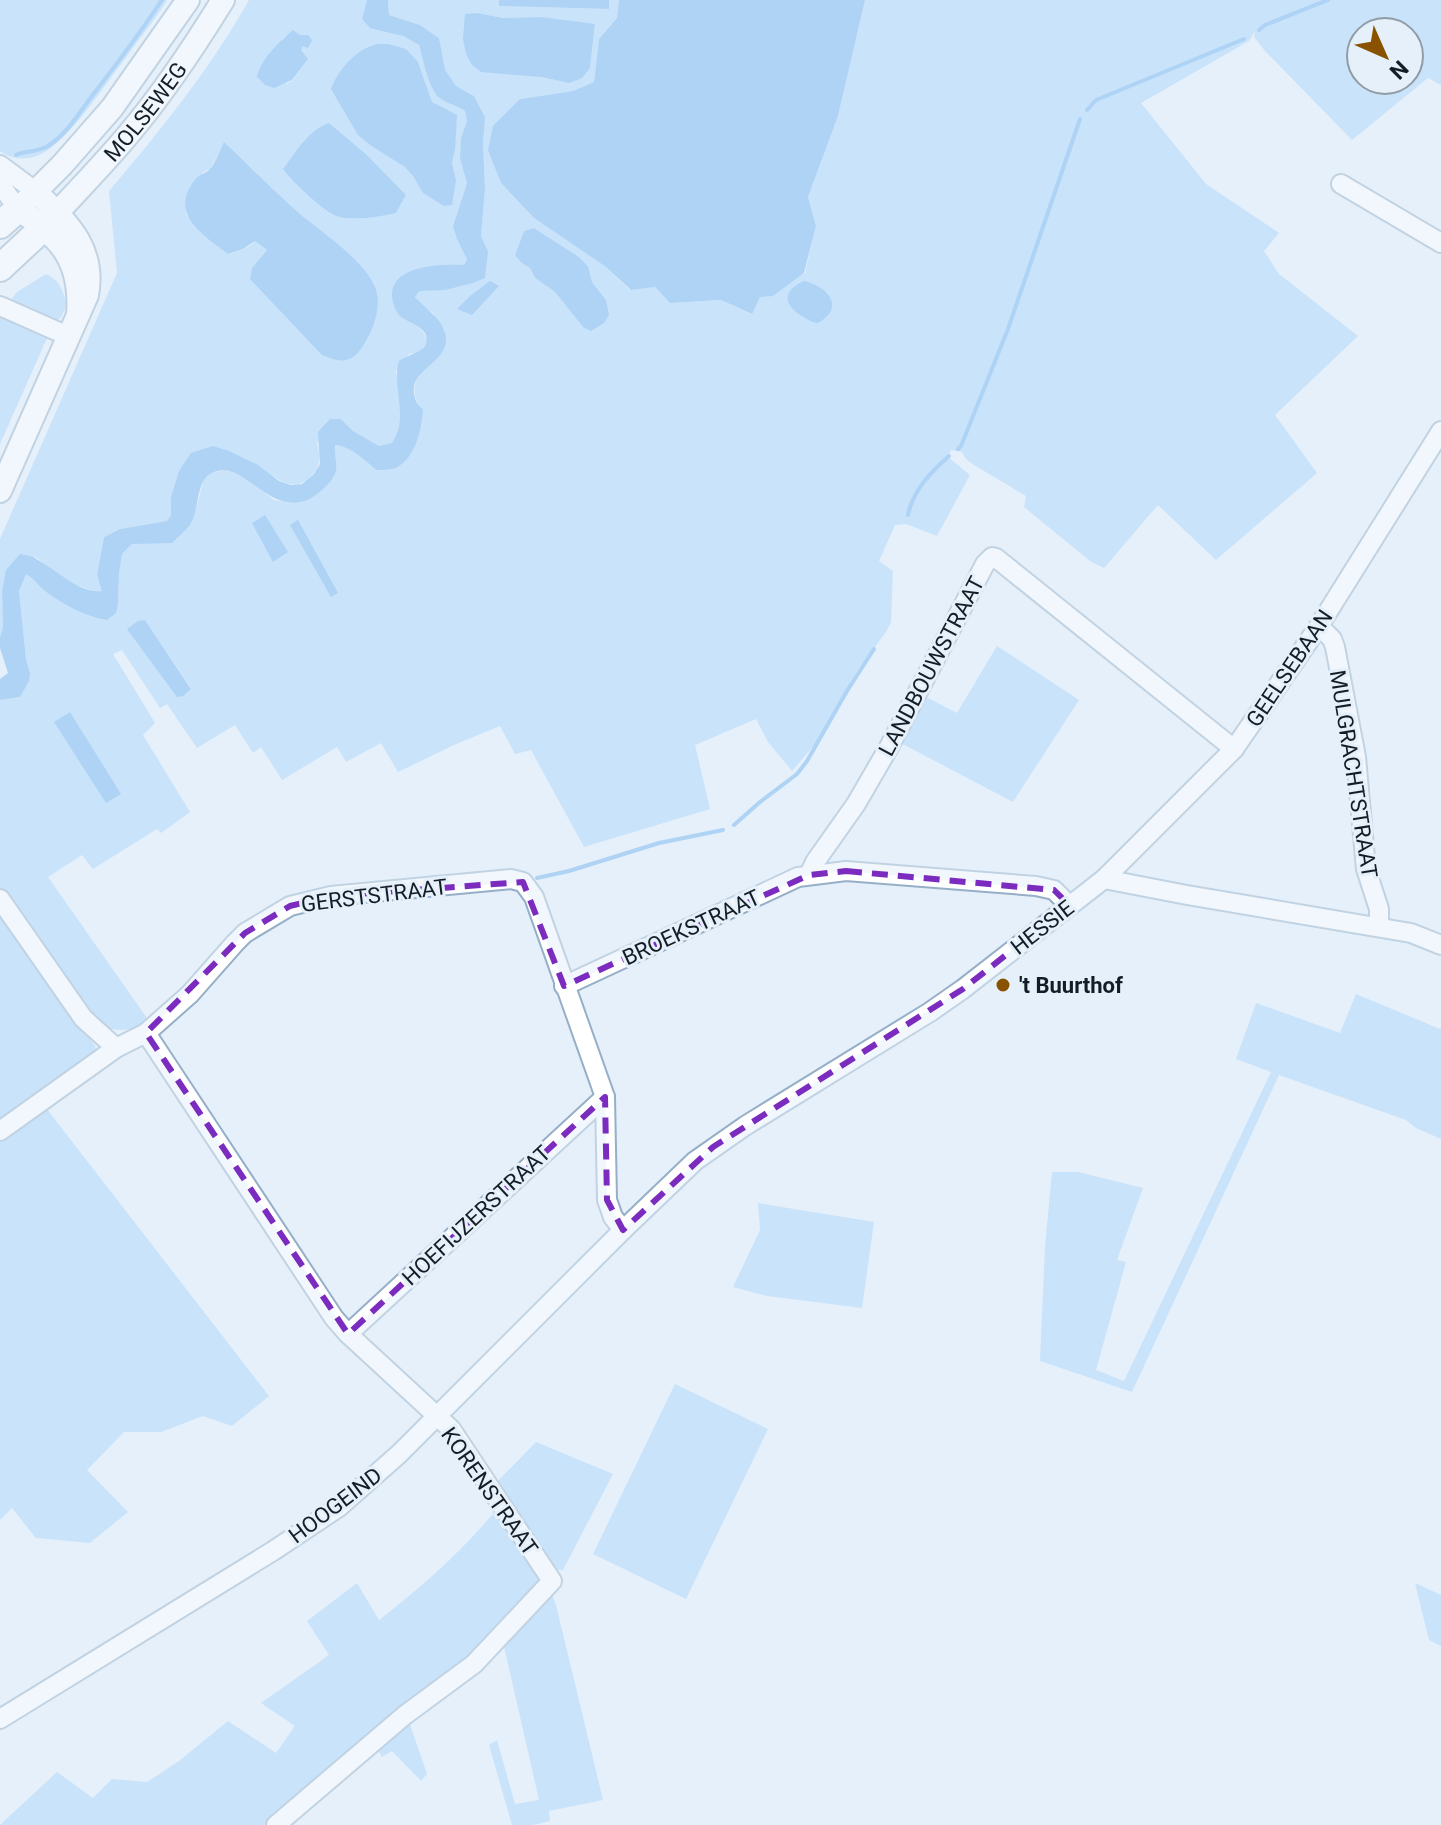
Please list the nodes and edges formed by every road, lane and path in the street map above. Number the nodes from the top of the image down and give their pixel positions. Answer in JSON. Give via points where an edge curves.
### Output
{"nodes":[{"id":1,"x":188,"y":0,"type":"edge"},
{"id":2,"x":223,"y":0,"type":"edge"},
{"id":3,"x":0,"y":165,"type":"edge"},
{"id":4,"x":0,"y":181,"type":"edge"},
{"id":5,"x":1341,"y":184,"type":"dead end"},
{"id":6,"x":18,"y":208,"type":"edge"},
{"id":7,"x":50,"y":220,"type":"junction"},
{"id":8,"x":1441,"y":243,"type":"edge"},
{"id":9,"x":10,"y":259,"type":"edge"},
{"id":10,"x":69,"y":259,"type":"junction"},
{"id":11,"x":0,"y":306,"type":"edge"},
{"id":12,"x":78,"y":315,"type":"junction"},
{"id":13,"x":68,"y":336,"type":"junction"},
{"id":14,"x":1441,"y":431,"type":"edge"},
{"id":15,"x":0,"y":491,"type":"edge"},
{"id":16,"x":1319,"y":626,"type":"junction"},
{"id":17,"x":1234,"y":749,"type":"junction"},
{"id":18,"x":809,"y":875,"type":"junction"},
{"id":19,"x":1104,"y":879,"type":"junction"},
{"id":20,"x":0,"y":899,"type":"edge"},
{"id":21,"x":1069,"y":905,"type":"junction"},
{"id":22,"x":1379,"y":927,"type":"junction"},
{"id":23,"x":1441,"y":945,"type":"edge"},
{"id":24,"x":564,"y":986,"type":"junction"},
{"id":25,"x":146,"y":1033,"type":"junction"},
{"id":26,"x":116,"y":1048,"type":"junction"},
{"id":27,"x":605,"y":1097,"type":"junction"},
{"id":28,"x":0,"y":1131,"type":"edge"},
{"id":29,"x":623,"y":1230,"type":"junction"},
{"id":30,"x":348,"y":1334,"type":"junction"},
{"id":31,"x":436,"y":1416,"type":"junction"},
{"id":32,"x":0,"y":1719,"type":"edge"},
{"id":33,"x":276,"y":1825,"type":"edge"}],
"edges":[{"from":1,"to":6,"type":"main road","name":"MOLSEWEG","via":[[112,108]]},
{"from":2,"to":7,"type":"main road","name":"MOLSEWEG","via":[[144,116]]},
{"from":3,"to":6,"type":"street"},
{"from":4,"to":6,"type":"street"},
{"from":5,"to":8,"type":"street"},
{"from":6,"to":7,"type":"main road"},
{"from":7,"to":9,"type":"highway"},
{"from":7,"to":10,"type":"main road"},
{"from":7,"to":12,"type":"main road","via":[[80,241],[88,265],[87,295]]},
{"from":9,"to":10,"type":"main road","via":[[41,249]]},
{"from":10,"to":12,"type":"main road","via":[[78,285]]},
{"from":11,"to":13,"type":"street"},
{"from":12,"to":13,"type":"main road"},
{"from":13,"to":15,"type":"main road"},
{"from":14,"to":16,"type":"street","name":"GEELSEBAAN"},
{"from":16,"to":17,"type":"street","name":"GEELSEBAAN"},
{"from":16,"to":22,"type":"street","name":"MULGRACHTSTRAAT","via":[[1335,647]]},
{"from":17,"to":18,"type":"street","name":"LANDBOUWSTRAAT","via":[[992,557],[856,804]]},
{"from":17,"to":19,"type":"street","name":"GEELSEBAAN"},
{"from":18,"to":21,"type":"street","name":"BROEKSTRAAT","via":[[846,871],[1036,886],[1054,890]]},
{"from":18,"to":24,"type":"street","name":"BROEKSTRAAT"},
{"from":19,"to":21,"type":"street","name":"HESSIE"},
{"from":19,"to":22,"type":"street"},
{"from":20,"to":26,"type":"street","via":[[83,1018]]},
{"from":21,"to":29,"type":"street","name":"HESSIE","via":[[963,989],[713,1147]]},
{"from":22,"to":23,"type":"street"},
{"from":24,"to":25,"type":"street","name":"GERSTSTRAAT","via":[[534,897],[523,882],[331,896],[290,906],[245,933]]},
{"from":24,"to":27,"type":"street"},
{"from":25,"to":26,"type":"street","name":"GERSTSTRAAT"},
{"from":25,"to":30,"type":"street","name":"KORENSTRAAT"},
{"from":26,"to":28,"type":"street","name":"GERSTSTRAAT"},
{"from":27,"to":29,"type":"street","via":[[607,1200]]},
{"from":27,"to":30,"type":"street","name":"HOEFIJZERSTRAAT"},
{"from":29,"to":31,"type":"street","name":"HOOGEIND"},
{"from":30,"to":31,"type":"street","name":"KORENSTRAAT"},
{"from":31,"to":32,"type":"street","name":"HOOGEIND","via":[[339,1507]]},
{"from":31,"to":33,"type":"street","name":"KORENSTRAAT","via":[[451,1429],[552,1581],[474,1664]]}]}
